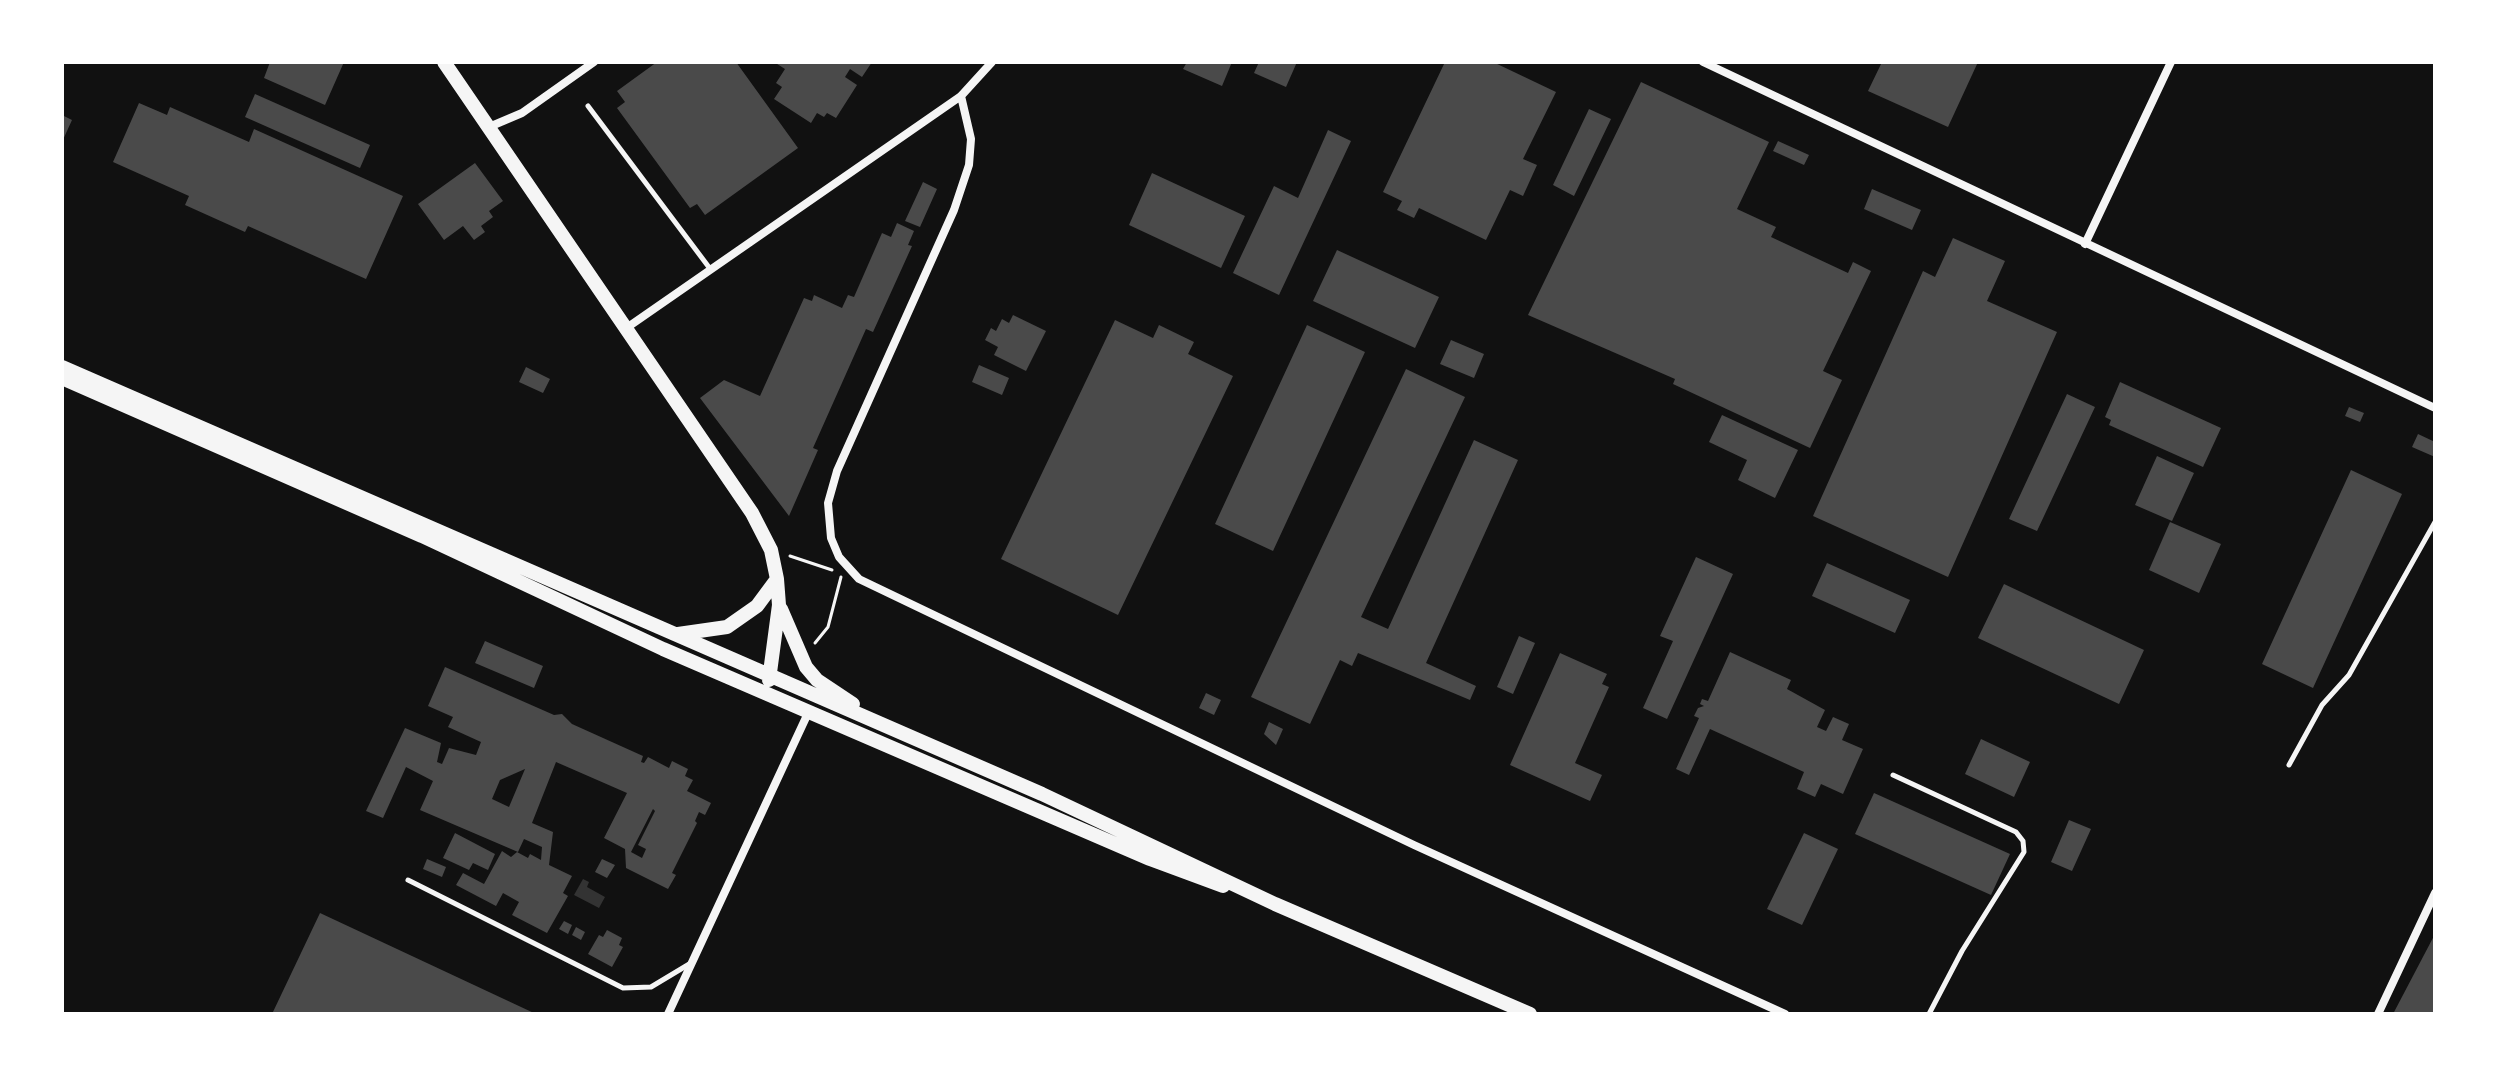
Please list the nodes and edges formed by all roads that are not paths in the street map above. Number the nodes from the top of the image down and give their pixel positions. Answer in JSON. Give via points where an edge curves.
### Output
{"nodes":[{"id":1,"x":444,"y":62,"type":"edge"},
{"id":2,"x":594,"y":62,"type":"edge"},
{"id":3,"x":992,"y":62,"type":"edge"},
{"id":4,"x":1703,"y":62,"type":"edge"},
{"id":5,"x":2171,"y":62,"type":"edge"},
{"id":6,"x":961,"y":96,"type":"junction"},
{"id":7,"x":588,"y":106,"type":"dead end"},
{"id":8,"x":489,"y":127,"type":"junction"},
{"id":9,"x":2085,"y":244,"type":"junction"},
{"id":10,"x":712,"y":271,"type":"junction"},
{"id":11,"x":625,"y":329,"type":"junction"},
{"id":12,"x":62,"y":367,"type":"edge"},
{"id":13,"x":62,"y":378,"type":"edge"},
{"id":14,"x":2435,"y":408,"type":"edge"},
{"id":15,"x":2435,"y":522,"type":"edge"},
{"id":16,"x":777,"y":579,"type":"junction"},
{"id":17,"x":610,"y":605,"type":"junction"},
{"id":18,"x":779,"y":605,"type":"junction"},
{"id":19,"x":604,"y":620,"type":"junction"},
{"id":20,"x":674,"y":635,"type":"junction"},
{"id":21,"x":771,"y":675,"type":"junction"},
{"id":22,"x":766,"y":693,"type":"junction"},
{"id":23,"x":809,"y":711,"type":"junction"},
{"id":24,"x":902,"y":734,"type":"junction"},
{"id":25,"x":2289,"y":765,"type":"dead end"},
{"id":26,"x":1893,"y":775,"type":"dead end"},
{"id":27,"x":408,"y":880,"type":"dead end"},
{"id":28,"x":2435,"y":893,"type":"edge"},
{"id":29,"x":1275,"y":904,"type":"junction"},
{"id":30,"x":692,"y":962,"type":"junction"},
{"id":31,"x":668,"y":1014,"type":"edge"},
{"id":32,"x":1530,"y":1014,"type":"edge"},
{"id":33,"x":1785,"y":1014,"type":"edge"},
{"id":34,"x":1929,"y":1014,"type":"edge"},
{"id":35,"x":2378,"y":1014,"type":"edge"}],
"edges":[{"from":1,"to":8,"type":"main road"},
{"from":2,"to":8,"type":"street","via":[[522,113]]},
{"from":3,"to":6,"type":"street"},
{"from":4,"to":9,"type":"street"},
{"from":5,"to":9,"type":"street"},
{"from":6,"to":10,"type":"street"},
{"from":6,"to":33,"type":"street","via":[[971,139],[969,165],[954,210],[837,471],[828,503],[831,538],[839,557],[859,579],[1414,845]]},
{"from":7,"to":10,"type":"lane"},
{"from":8,"to":11,"type":"main road"},
{"from":9,"to":14,"type":"street"},
{"from":10,"to":11,"type":"street"},
{"from":11,"to":16,"type":"main road","via":[[752,513],[771,550]]},
{"from":12,"to":17,"type":"main road"},
{"from":13,"to":19,"type":"main road"},
{"from":15,"to":25,"type":"lane","via":[[2349,675],[2322,705]]},
{"from":16,"to":18,"type":"main road"},
{"from":16,"to":20,"type":"main road","via":[[757,606],[727,627]]},
{"from":17,"to":19,"type":"lane"},
{"from":17,"to":20,"type":"main road"},
{"from":18,"to":21,"type":"main road"},
{"from":18,"to":24,"type":"main road","via":[[801,660],[817,680]]},
{"from":19,"to":22,"type":"main road"},
{"from":20,"to":21,"type":"main road"},
{"from":21,"to":22,"type":"main road"},
{"from":21,"to":24,"type":"main road"},
{"from":22,"to":23,"type":"main road"},
{"from":23,"to":29,"type":"main road","via":[[1150,859]]},
{"from":23,"to":30,"type":"street"},
{"from":24,"to":29,"type":"main road"},
{"from":26,"to":34,"type":"lane","via":[[2016,832],[2023,841],[2024,852]]},
{"from":27,"to":30,"type":"lane","via":[[623,988],[651,987]]},
{"from":28,"to":35,"type":"street"},
{"from":29,"to":32,"type":"main road"},
{"from":30,"to":31,"type":"street"}]}
